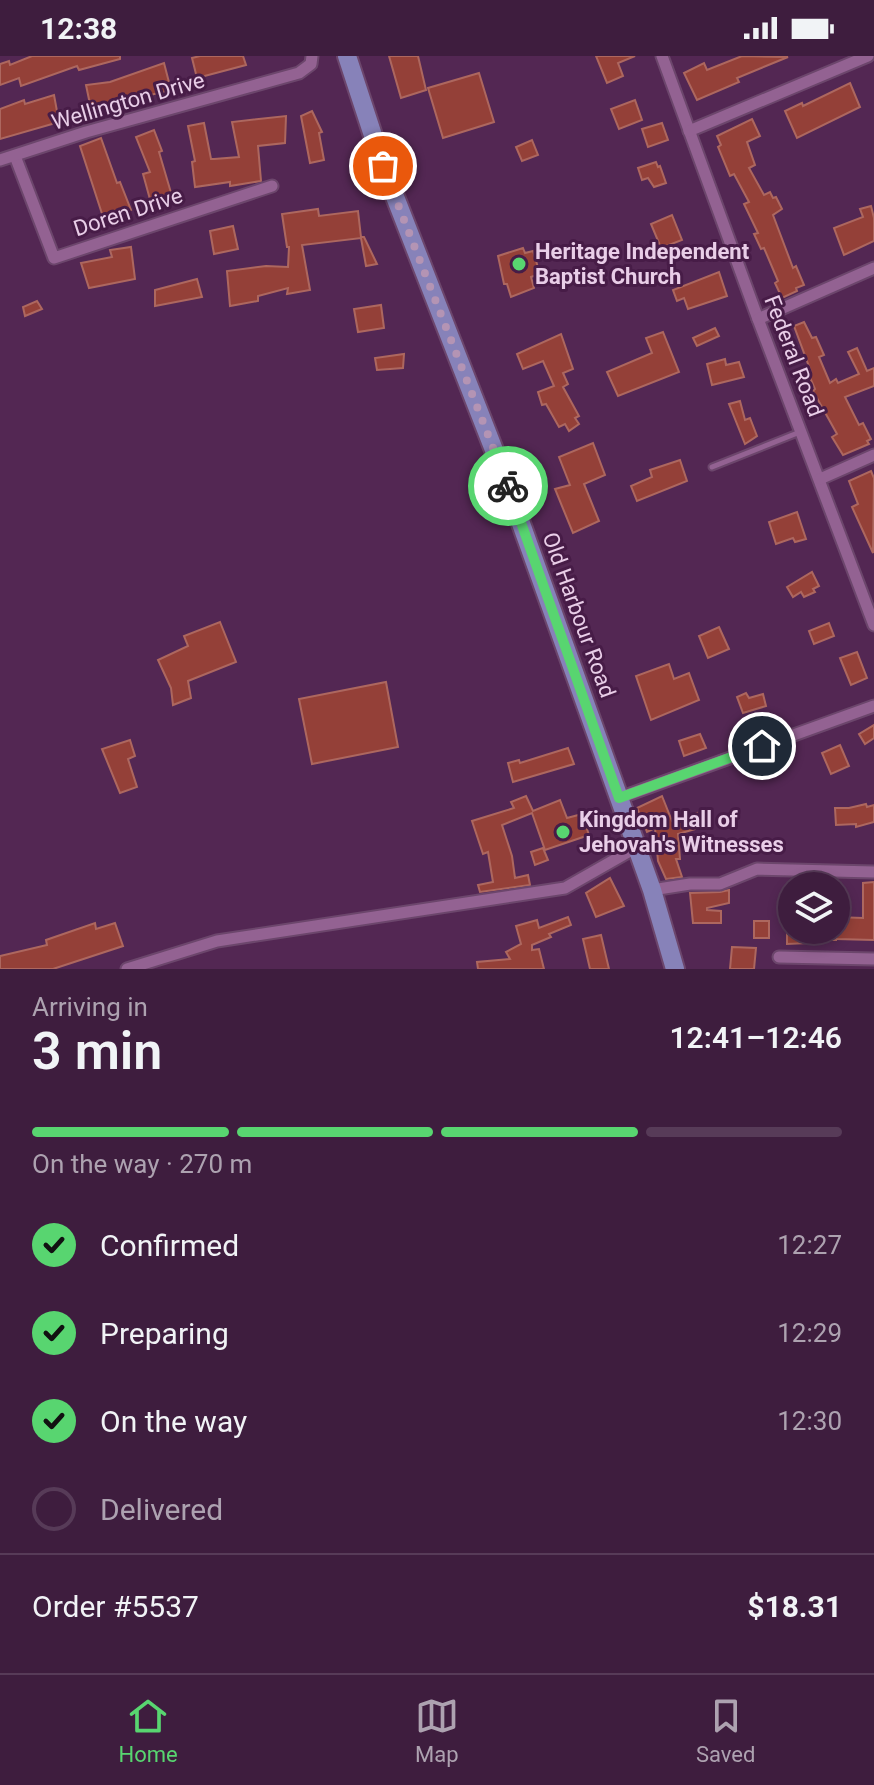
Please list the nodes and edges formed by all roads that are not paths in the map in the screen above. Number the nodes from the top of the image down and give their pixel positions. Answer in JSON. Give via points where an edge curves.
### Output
{"nodes":[{"id":1,"x":347,"y":56,"type":"edge"},
{"id":2,"x":662,"y":56,"type":"edge"},
{"id":3,"x":868,"y":56,"type":"edge"},
{"id":4,"x":312,"y":60,"type":"edge"},
{"id":5,"x":689,"y":131,"type":"junction"},
{"id":6,"x":15,"y":156,"type":"junction"},
{"id":7,"x":0,"y":160,"type":"edge"},
{"id":8,"x":272,"y":186,"type":"dead end"},
{"id":9,"x":874,"y":268,"type":"edge"},
{"id":10,"x":758,"y":319,"type":"junction"},
{"id":11,"x":801,"y":432,"type":"junction"},
{"id":12,"x":874,"y":455,"type":"edge"},
{"id":13,"x":712,"y":467,"type":"dead end"},
{"id":14,"x":820,"y":479,"type":"junction"},
{"id":15,"x":874,"y":625,"type":"edge"},
{"id":16,"x":874,"y":706,"type":"edge"},
{"id":17,"x":619,"y":798,"type":"junction"},
{"id":18,"x":637,"y":847,"type":"junction"},
{"id":19,"x":874,"y":872,"type":"edge"},
{"id":20,"x":652,"y":890,"type":"junction"},
{"id":21,"x":779,"y":957,"type":"dead end"},
{"id":22,"x":874,"y":959,"type":"edge"},
{"id":23,"x":127,"y":969,"type":"edge"},
{"id":24,"x":675,"y":969,"type":"edge"}],
"edges":[{"from":1,"to":17,"type":"main road","name":"Old Harbour Road","via":[[383,166],[503,473]]},
{"from":2,"to":5,"type":"street","name":"Federal Road"},
{"from":3,"to":5,"type":"street"},
{"from":4,"to":6,"type":"street","name":"Wellington Drive","via":[[299,73]]},
{"from":5,"to":10,"type":"street","name":"Federal Road"},
{"from":6,"to":7,"type":"street","name":"Wellington Drive"},
{"from":6,"to":8,"type":"street","name":"Doren Drive","via":[[54,258]]},
{"from":9,"to":10,"type":"street"},
{"from":10,"to":11,"type":"street","name":"Federal Road"},
{"from":11,"to":13,"type":"lane"},
{"from":11,"to":14,"type":"street","name":"Federal Road"},
{"from":12,"to":14,"type":"street"},
{"from":14,"to":15,"type":"street","name":"Federal Road"},
{"from":16,"to":17,"type":"street"},
{"from":17,"to":18,"type":"main road","name":"Old Harbour Road"},
{"from":18,"to":20,"type":"main road","name":"Old Harbour Road"},
{"from":18,"to":23,"type":"street","via":[[565,888],[217,941]]},
{"from":19,"to":20,"type":"street","via":[[757,869],[720,884]]},
{"from":20,"to":24,"type":"main road","name":"Old Harbour Road"},
{"from":21,"to":22,"type":"street"}]}
